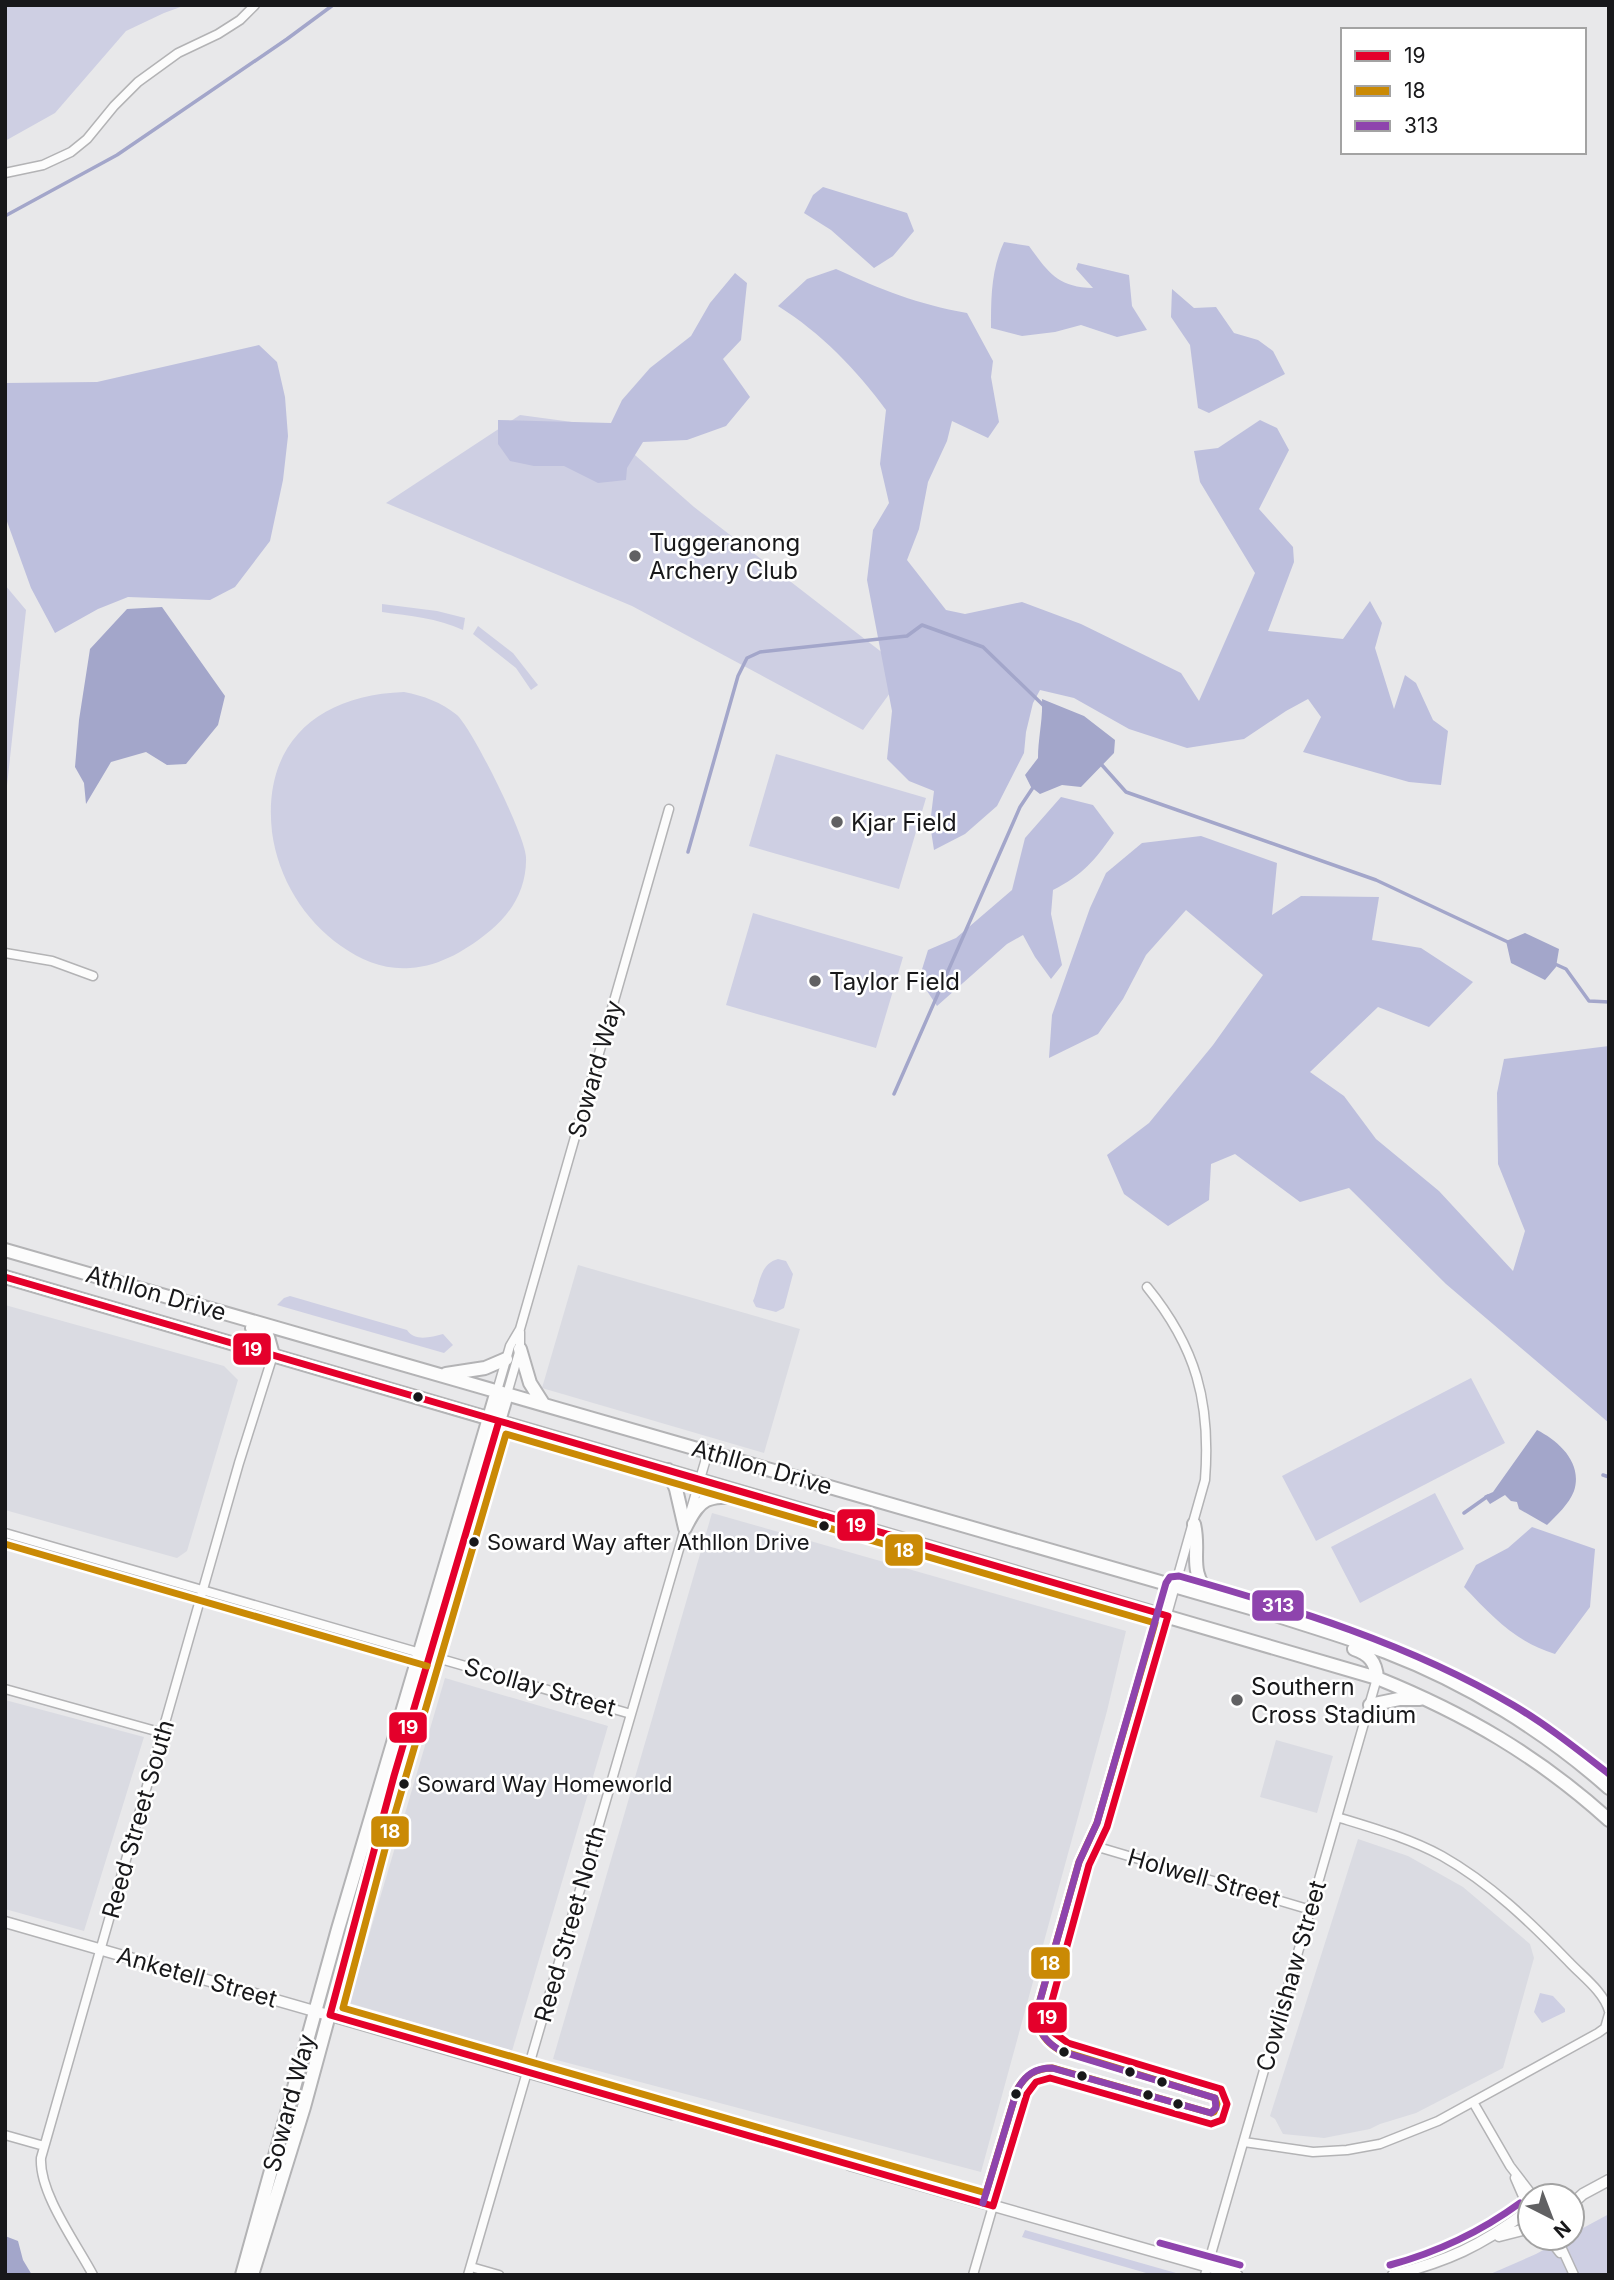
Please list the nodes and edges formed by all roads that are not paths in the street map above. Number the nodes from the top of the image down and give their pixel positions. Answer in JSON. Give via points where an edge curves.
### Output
{"nodes":[{"id":1,"x":255,"y":5,"type":"edge"},
{"id":2,"x":5,"y":173,"type":"edge"},
{"id":3,"x":669,"y":809,"type":"dead end"},
{"id":4,"x":5,"y":953,"type":"edge"},
{"id":5,"x":93,"y":976,"type":"dead end"},
{"id":6,"x":5,"y":1250,"type":"edge"},
{"id":7,"x":5,"y":1277,"type":"edge"},
{"id":8,"x":1147,"y":1287,"type":"dead end"},
{"id":9,"x":211,"y":1309,"type":"junction"},
{"id":10,"x":520,"y":1329,"type":"junction"},
{"id":11,"x":320,"y":1340,"type":"junction"},
{"id":12,"x":520,"y":1349,"type":"junction"},
{"id":13,"x":273,"y":1355,"type":"junction"},
{"id":14,"x":506,"y":1359,"type":"junction"},
{"id":15,"x":439,"y":1374,"type":"junction"},
{"id":16,"x":502,"y":1393,"type":"junction"},
{"id":17,"x":544,"y":1405,"type":"junction"},
{"id":18,"x":494,"y":1420,"type":"junction"},
{"id":19,"x":708,"y":1452,"type":"junction"},
{"id":20,"x":668,"y":1470,"type":"junction"},
{"id":21,"x":700,"y":1480,"type":"junction"},
{"id":22,"x":760,"y":1497,"type":"junction"},
{"id":23,"x":1194,"y":1524,"type":"junction"},
{"id":24,"x":685,"y":1528,"type":"junction"},
{"id":25,"x":5,"y":1533,"type":"edge"},
{"id":26,"x":1176,"y":1586,"type":"junction"},
{"id":27,"x":204,"y":1590,"type":"junction"},
{"id":28,"x":1210,"y":1596,"type":"junction"},
{"id":29,"x":1168,"y":1616,"type":"junction"},
{"id":30,"x":1309,"y":1626,"type":"junction"},
{"id":31,"x":426,"y":1654,"type":"junction"},
{"id":32,"x":1427,"y":1670,"type":"junction"},
{"id":33,"x":1377,"y":1678,"type":"junction"},
{"id":34,"x":5,"y":1689,"type":"edge"},
{"id":35,"x":1427,"y":1699,"type":"junction"},
{"id":36,"x":1370,"y":1705,"type":"junction"},
{"id":37,"x":631,"y":1714,"type":"junction"},
{"id":38,"x":163,"y":1733,"type":"junction"},
{"id":39,"x":1609,"y":1788,"type":"edge"},
{"id":40,"x":1337,"y":1817,"type":"junction"},
{"id":41,"x":1609,"y":1821,"type":"edge"},
{"id":42,"x":1311,"y":1910,"type":"junction"},
{"id":43,"x":5,"y":1922,"type":"edge"},
{"id":44,"x":101,"y":1950,"type":"junction"},
{"id":45,"x":315,"y":2011,"type":"junction"},
{"id":46,"x":1609,"y":2013,"type":"edge"},
{"id":47,"x":330,"y":2015,"type":"junction"},
{"id":48,"x":527,"y":2072,"type":"junction"},
{"id":49,"x":1473,"y":2102,"type":"junction"},
{"id":50,"x":672,"y":2114,"type":"joint"},
{"id":51,"x":5,"y":2135,"type":"edge"},
{"id":52,"x":1244,"y":2142,"type":"junction"},
{"id":53,"x":44,"y":2146,"type":"junction"},
{"id":54,"x":850,"y":2165,"type":"joint"},
{"id":55,"x":1510,"y":2166,"type":"junction"},
{"id":56,"x":1609,"y":2180,"type":"edge"},
{"id":57,"x":1517,"y":2182,"type":"edge"},
{"id":58,"x":1522,"y":2182,"type":"edge"},
{"id":59,"x":1586,"y":2191,"type":"edge"},
{"id":60,"x":993,"y":2206,"type":"junction"},
{"id":61,"x":1516,"y":2218,"type":"edge"},
{"id":62,"x":1516,"y":2230,"type":"edge"},
{"id":63,"x":1492,"y":2238,"type":"junction"},
{"id":64,"x":1559,"y":2252,"type":"edge"},
{"id":65,"x":1563,"y":2252,"type":"edge"},
{"id":66,"x":1568,"y":2264,"type":"junction"},
{"id":67,"x":470,"y":2271,"type":"edge"},
{"id":68,"x":1206,"y":2271,"type":"edge"},
{"id":69,"x":93,"y":2275,"type":"edge"},
{"id":70,"x":242,"y":2275,"type":"edge"},
{"id":71,"x":252,"y":2275,"type":"edge"},
{"id":72,"x":499,"y":2275,"type":"edge"},
{"id":73,"x":973,"y":2275,"type":"edge"},
{"id":74,"x":1237,"y":2275,"type":"edge"},
{"id":75,"x":1392,"y":2275,"type":"edge"},
{"id":76,"x":1574,"y":2275,"type":"edge"}],
"edges":[{"from":1,"to":2,"type":"street","via":[[240,20],[178,53],[138,82],[71,152],[43,165]]},
{"from":3,"to":10,"type":"street","name":"Soward Way"},
{"from":4,"to":5,"type":"street","via":[[52,961]]},
{"from":6,"to":9,"type":"main road","name":"Athllon Drive"},
{"from":7,"to":13,"type":"main road","name":"Athllon Drive"},
{"from":8,"to":23,"type":"street","via":[[1184,1341],[1200,1384],[1207,1458]]},
{"from":9,"to":11,"type":"main road","name":"Athllon Drive"},
{"from":9,"to":13,"type":"main road","via":[[263,1332],[271,1341]]},
{"from":10,"to":12,"type":"street","name":"Soward Way"},
{"from":10,"to":14,"type":"street","name":"Soward Way"},
{"from":11,"to":13,"type":"main road","via":[[289,1336],[277,1343]]},
{"from":11,"to":15,"type":"main road","name":"Athllon Drive"},
{"from":12,"to":16,"type":"street","name":"Soward Way"},
{"from":12,"to":17,"type":"main road","via":[[530,1383]]},
{"from":13,"to":18,"type":"main road","name":"Athllon Drive"},
{"from":13,"to":27,"type":"street","name":"Reed Street South"},
{"from":14,"to":15,"type":"main road","via":[[485,1368]]},
{"from":14,"to":16,"type":"street","name":"Soward Way"},
{"from":15,"to":16,"type":"main road","name":"Athllon Drive"},
{"from":16,"to":17,"type":"main road","name":"Athllon Drive"},
{"from":16,"to":18,"type":"main road","name":"Soward Way"},
{"from":17,"to":19,"type":"main road","name":"Athllon Drive"},
{"from":18,"to":20,"type":"main road","name":"Athllon Drive"},
{"from":18,"to":31,"type":"main road","name":"Soward Way"},
{"from":19,"to":21,"type":"street","name":"Reed Street North"},
{"from":19,"to":26,"type":"main road","name":"Athllon Drive"},
{"from":20,"to":21,"type":"main road","name":"Athllon Drive"},
{"from":20,"to":24,"type":"main road"},
{"from":21,"to":22,"type":"main road","name":"Athllon Drive"},
{"from":21,"to":24,"type":"street","name":"Reed Street North"},
{"from":22,"to":24,"type":"main road","via":[[710,1498],[700,1503]]},
{"from":22,"to":29,"type":"main road","name":"Athllon Drive"},
{"from":23,"to":26,"type":"street"},
{"from":23,"to":28,"type":"main road","via":[[1197,1578]]},
{"from":24,"to":37,"type":"street","name":"Reed Street North"},
{"from":25,"to":27,"type":"street","name":"Scollay Street"},
{"from":26,"to":28,"type":"main road","name":"Athllon Drive"},
{"from":26,"to":29,"type":"street"},
{"from":27,"to":31,"type":"street","name":"Scollay Street"},
{"from":27,"to":38,"type":"street","name":"Reed Street South"},
{"from":28,"to":30,"type":"main road","name":"Athllon Drive"},
{"from":29,"to":33,"type":"main road","name":"Athllon Drive"},
{"from":29,"to":42,"type":"street","name":"Holwell Street","via":[[1098,1847]]},
{"from":30,"to":32,"type":"main road","name":"Athllon Drive"},
{"from":30,"to":33,"type":"main road","via":[[1369,1656],[1377,1667]]},
{"from":31,"to":37,"type":"street","name":"Scollay Street"},
{"from":31,"to":45,"type":"main road","name":"Soward Way"},
{"from":31,"to":47,"type":"main road","name":"Soward Way"},
{"from":32,"to":33,"type":"main road","via":[[1397,1664]]},
{"from":32,"to":39,"type":"main road","name":"Athllon Drive","via":[[1516,1719]]},
{"from":33,"to":35,"type":"main road","name":"Athllon Drive"},
{"from":33,"to":36,"type":"street","name":"Cowlishaw Street"},
{"from":34,"to":38,"type":"street"},
{"from":35,"to":36,"type":"main road"},
{"from":35,"to":41,"type":"main road","name":"Athllon Drive","via":[[1520,1750]]},
{"from":36,"to":40,"type":"street","name":"Cowlishaw Street"},
{"from":37,"to":48,"type":"street","name":"Reed Street North"},
{"from":38,"to":44,"type":"street","name":"Reed Street South"},
{"from":40,"to":42,"type":"street","name":"Cowlishaw Street"},
{"from":40,"to":46,"type":"street","via":[[1405,1838],[1463,1868],[1557,1950],[1603,1998]]},
{"from":42,"to":52,"type":"street","name":"Cowlishaw Street"},
{"from":43,"to":44,"type":"street","name":"Anketell Street"},
{"from":44,"to":45,"type":"street","name":"Anketell Street"},
{"from":44,"to":53,"type":"street","name":"Reed Street South"},
{"from":45,"to":47,"type":"street","name":"Anketell Street"},
{"from":45,"to":70,"type":"main road","name":"Soward Way"},
{"from":46,"to":49,"type":"street","via":[[1598,2034]]},
{"from":47,"to":48,"type":"street","name":"Anketell Street"},
{"from":47,"to":71,"type":"main road","name":"Soward Way"},
{"from":48,"to":50,"type":"street","name":"Anketell Street"},
{"from":48,"to":67,"type":"street","name":"Reed Street North"},
{"from":49,"to":52,"type":"street","via":[[1410,2134],[1363,2148],[1296,2151]]},
{"from":49,"to":55,"type":"street"},
{"from":50,"to":54,"type":"street","name":"Anketell Street"},
{"from":51,"to":53,"type":"street"},
{"from":52,"to":68,"type":"street","name":"Cowlishaw Street"},
{"from":53,"to":69,"type":"street","name":"Reed Street South","via":[[40,2171],[45,2188]]},
{"from":54,"to":60,"type":"street","name":"Anketell Street"},
{"from":55,"to":57,"type":"street"},
{"from":55,"to":58,"type":"street"},
{"from":56,"to":59,"type":"street"},
{"from":60,"to":68,"type":"street","name":"Anketell Street"},
{"from":60,"to":73,"type":"street"},
{"from":61,"to":63,"type":"street"},
{"from":62,"to":63,"type":"street"},
{"from":63,"to":75,"type":"street","via":[[1462,2253]]},
{"from":64,"to":66,"type":"street"},
{"from":65,"to":66,"type":"street"},
{"from":66,"to":76,"type":"street"},
{"from":67,"to":72,"type":"street"},
{"from":68,"to":74,"type":"street","name":"Anketell Street"}]}
